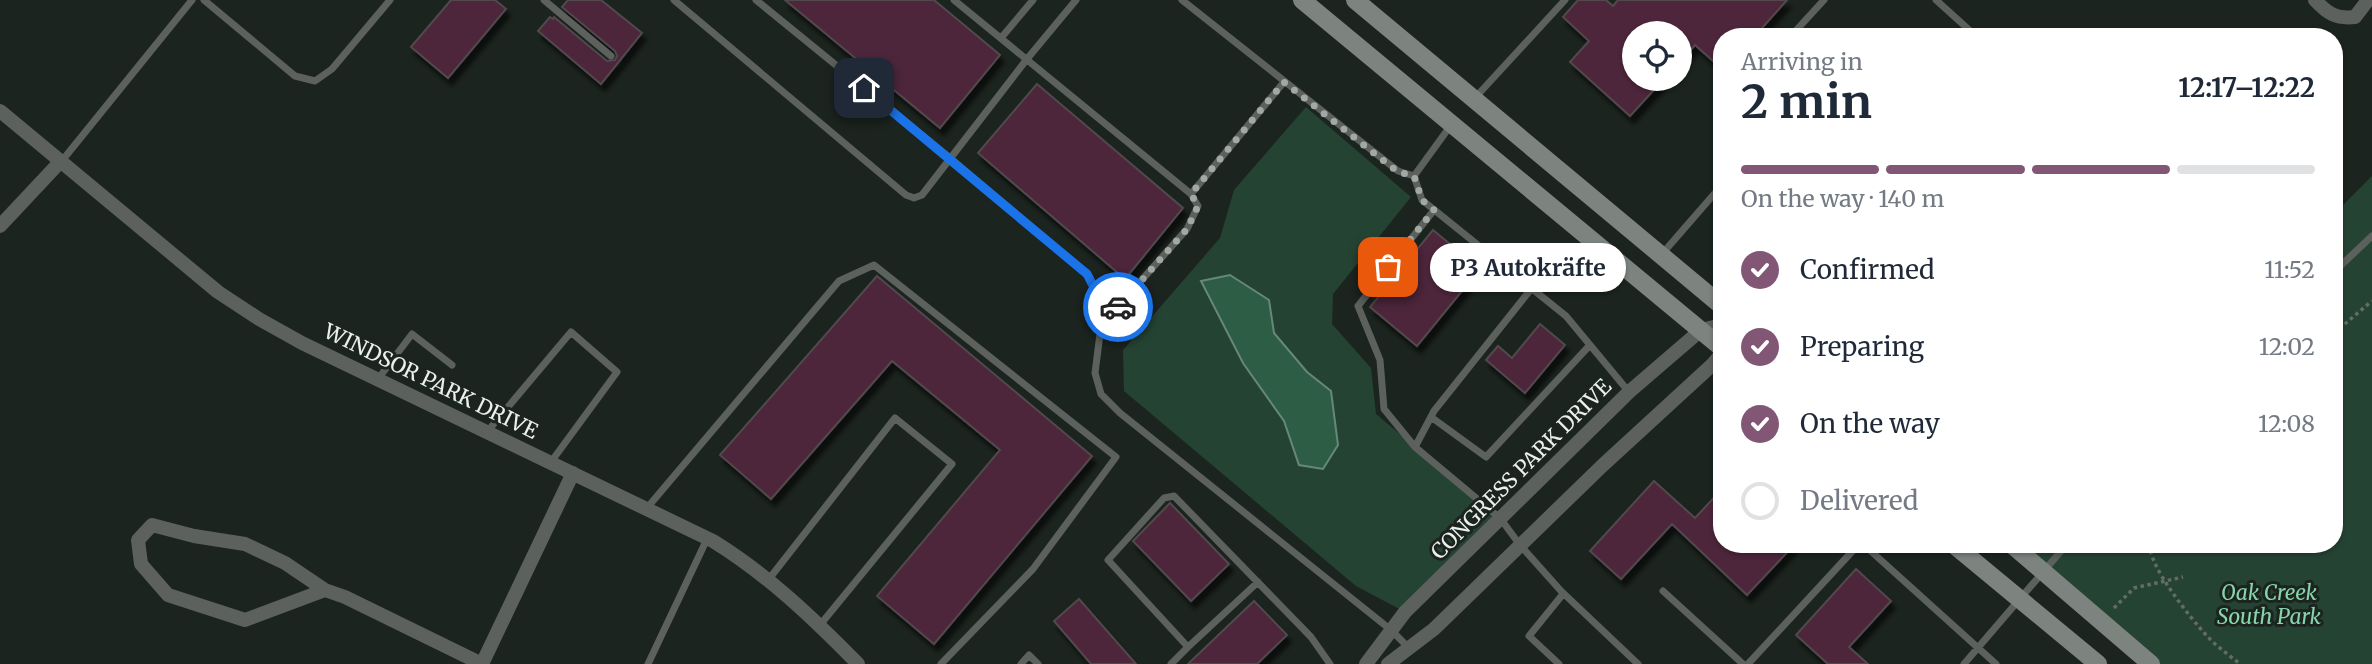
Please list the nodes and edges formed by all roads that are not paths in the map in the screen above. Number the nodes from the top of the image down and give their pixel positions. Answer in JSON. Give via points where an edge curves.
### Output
{"nodes":[{"id":1,"x":191,"y":0,"type":"edge"},
{"id":2,"x":204,"y":0,"type":"edge"},
{"id":3,"x":390,"y":0,"type":"edge"},
{"id":4,"x":544,"y":0,"type":"edge"},
{"id":5,"x":674,"y":0,"type":"edge"},
{"id":6,"x":756,"y":0,"type":"edge"},
{"id":7,"x":954,"y":0,"type":"edge"},
{"id":8,"x":1033,"y":0,"type":"edge"},
{"id":9,"x":1076,"y":0,"type":"edge"},
{"id":10,"x":1182,"y":0,"type":"edge"},
{"id":11,"x":1302,"y":0,"type":"edge"},
{"id":12,"x":1355,"y":0,"type":"edge"},
{"id":13,"x":1565,"y":0,"type":"edge"},
{"id":14,"x":1824,"y":0,"type":"edge"},
{"id":15,"x":1936,"y":0,"type":"edge"},
{"id":16,"x":2315,"y":0,"type":"edge"},
{"id":17,"x":2368,"y":0,"type":"edge"},
{"id":18,"x":1798,"y":28,"type":"edge"},
{"id":19,"x":1968,"y":28,"type":"edge"},
{"id":20,"x":1001,"y":38,"type":"junction"},
{"id":21,"x":611,"y":56,"type":"dead end"},
{"id":22,"x":1027,"y":59,"type":"junction"},
{"id":23,"x":1284,"y":82,"type":"junction"},
{"id":24,"x":1473,"y":100,"type":"junction"},
{"id":25,"x":0,"y":111,"type":"edge"},
{"id":26,"x":1451,"y":124,"type":"junction"},
{"id":27,"x":950,"y":158,"type":"junction"},
{"id":28,"x":60,"y":162,"type":"junction"},
{"id":29,"x":1414,"y":176,"type":"junction"},
{"id":30,"x":1191,"y":194,"type":"junction"},
{"id":31,"x":1713,"y":195,"type":"edge"},
{"id":32,"x":1434,"y":210,"type":"junction"},
{"id":33,"x":0,"y":226,"type":"edge"},
{"id":34,"x":2372,"y":236,"type":"edge"},
{"id":35,"x":1661,"y":254,"type":"junction"},
{"id":36,"x":2343,"y":263,"type":"edge"},
{"id":37,"x":1531,"y":289,"type":"junction"},
{"id":38,"x":1713,"y":298,"type":"edge"},
{"id":39,"x":1100,"y":327,"type":"junction"},
{"id":40,"x":1713,"y":328,"type":"edge"},
{"id":41,"x":1701,"y":330,"type":"junction"},
{"id":42,"x":1713,"y":341,"type":"edge"},
{"id":43,"x":1590,"y":345,"type":"junction"},
{"id":44,"x":1713,"y":364,"type":"edge"},
{"id":45,"x":452,"y":365,"type":"dead end"},
{"id":46,"x":378,"y":379,"type":"junction"},
{"id":47,"x":1629,"y":392,"type":"junction"},
{"id":48,"x":1432,"y":417,"type":"junction"},
{"id":49,"x":487,"y":432,"type":"junction"},
{"id":50,"x":1415,"y":447,"type":"junction"},
{"id":51,"x":551,"y":462,"type":"junction"},
{"id":52,"x":573,"y":473,"type":"junction"},
{"id":53,"x":647,"y":509,"type":"junction"},
{"id":54,"x":1500,"y":518,"type":"junction"},
{"id":55,"x":707,"y":538,"type":"junction"},
{"id":56,"x":1520,"y":545,"type":"junction"},
{"id":57,"x":1853,"y":553,"type":"edge"},
{"id":58,"x":1871,"y":553,"type":"edge"},
{"id":59,"x":1964,"y":553,"type":"edge"},
{"id":60,"x":2021,"y":553,"type":"edge"},
{"id":61,"x":2059,"y":553,"type":"edge"},
{"id":62,"x":2042,"y":573,"type":"junction"},
{"id":63,"x":769,"y":579,"type":"junction"},
{"id":64,"x":1258,"y":582,"type":"junction"},
{"id":65,"x":325,"y":590,"type":"junction"},
{"id":66,"x":1663,"y":590,"type":"dead end"},
{"id":67,"x":1563,"y":594,"type":"junction"},
{"id":68,"x":2020,"y":599,"type":"junction"},
{"id":69,"x":820,"y":625,"type":"junction"},
{"id":70,"x":1391,"y":630,"type":"junction"},
{"id":71,"x":1188,"y":647,"type":"junction"},
{"id":72,"x":1409,"y":648,"type":"junction"},
{"id":73,"x":1979,"y":648,"type":"junction"},
{"id":74,"x":851,"y":662,"type":"edge"},
{"id":75,"x":482,"y":664,"type":"edge"},
{"id":76,"x":648,"y":664,"type":"edge"},
{"id":77,"x":941,"y":664,"type":"edge"},
{"id":78,"x":1021,"y":664,"type":"edge"},
{"id":79,"x":1038,"y":664,"type":"edge"},
{"id":80,"x":1171,"y":664,"type":"edge"},
{"id":81,"x":1330,"y":664,"type":"edge"},
{"id":82,"x":1366,"y":664,"type":"edge"},
{"id":83,"x":1388,"y":664,"type":"edge"},
{"id":84,"x":1559,"y":664,"type":"edge"},
{"id":85,"x":1638,"y":664,"type":"edge"},
{"id":86,"x":1742,"y":664,"type":"edge"},
{"id":87,"x":1748,"y":664,"type":"edge"},
{"id":88,"x":1964,"y":664,"type":"edge"},
{"id":89,"x":1996,"y":664,"type":"edge"},
{"id":90,"x":2098,"y":664,"type":"edge"},
{"id":91,"x":2151,"y":664,"type":"edge"}],
"edges":[{"from":1,"to":28,"type":"lane"},
{"from":2,"to":3,"type":"lane","via":[[295,76],[315,81],[332,69]]},
{"from":4,"to":21,"type":"lane"},
{"from":5,"to":27,"type":"lane","via":[[906,195],[922,195]]},
{"from":6,"to":27,"type":"lane"},
{"from":7,"to":20,"type":"lane"},
{"from":8,"to":20,"type":"lane"},
{"from":9,"to":22,"type":"lane"},
{"from":10,"to":23,"type":"lane"},
{"from":11,"to":26,"type":"main road"},
{"from":12,"to":24,"type":"main road"},
{"from":13,"to":24,"type":"lane"},
{"from":14,"to":18,"type":"lane"},
{"from":15,"to":19,"type":"lane"},
{"from":16,"to":17,"type":"street","via":[[2342,18],[2355,17]]},
{"from":20,"to":22,"type":"lane"},
{"from":22,"to":27,"type":"lane"},
{"from":22,"to":30,"type":"lane"},
{"from":23,"to":29,"type":"lane","via":[[1398,172]]},
{"from":23,"to":30,"type":"lane"},
{"from":24,"to":26,"type":"main road"},
{"from":24,"to":35,"type":"main road"},
{"from":25,"to":28,"type":"street","name":"WINDSOR PARK DRIVE"},
{"from":26,"to":29,"type":"lane"},
{"from":26,"to":41,"type":"main road"},
{"from":27,"to":39,"type":"lane","via":[[1087,274],[1099,297]]},
{"from":28,"to":33,"type":"street"},
{"from":28,"to":46,"type":"street","name":"WINDSOR PARK DRIVE","via":[[218,292],[302,343]]},
{"from":29,"to":32,"type":"lane","via":[[1422,200]]},
{"from":30,"to":39,"type":"lane","via":[[1198,206],[1187,229]]},
{"from":31,"to":35,"type":"lane"},
{"from":32,"to":37,"type":"lane"},
{"from":32,"to":50,"type":"lane","via":[[1358,306],[1380,360],[1384,410]]},
{"from":34,"to":36,"type":"lane"},
{"from":35,"to":38,"type":"main road"},
{"from":37,"to":43,"type":"lane","via":[[1566,316]]},
{"from":37,"to":48,"type":"lane"},
{"from":39,"to":70,"type":"lane","via":[[1095,373],[1101,394]]},
{"from":40,"to":41,"type":"street","name":"CONGRESS PARK DRIVE"},
{"from":41,"to":42,"type":"main road"},
{"from":41,"to":47,"type":"street","name":"CONGRESS PARK DRIVE"},
{"from":43,"to":47,"type":"lane"},
{"from":43,"to":48,"type":"lane","via":[[1486,457]]},
{"from":44,"to":56,"type":"street"},
{"from":45,"to":46,"type":"lane","via":[[412,334]]},
{"from":46,"to":49,"type":"street","name":"WINDSOR PARK DRIVE"},
{"from":47,"to":54,"type":"street","name":"CONGRESS PARK DRIVE"},
{"from":48,"to":50,"type":"lane"},
{"from":49,"to":51,"type":"street","name":"WINDSOR PARK DRIVE"},
{"from":49,"to":51,"type":"lane","via":[[571,332],[617,372]]},
{"from":50,"to":54,"type":"lane"},
{"from":51,"to":52,"type":"street","name":"WINDSOR PARK DRIVE"},
{"from":52,"to":53,"type":"street","name":"WINDSOR PARK DRIVE"},
{"from":52,"to":75,"type":"street"},
{"from":53,"to":55,"type":"street","name":"WINDSOR PARK DRIVE"},
{"from":53,"to":77,"type":"lane","via":[[839,281],[874,265],[1116,457],[1032,569]]},
{"from":54,"to":56,"type":"lane"},
{"from":54,"to":70,"type":"street","name":"CONGRESS PARK DRIVE"},
{"from":55,"to":63,"type":"street","name":"WINDSOR PARK DRIVE"},
{"from":55,"to":76,"type":"lane"},
{"from":56,"to":67,"type":"lane"},
{"from":56,"to":72,"type":"street"},
{"from":57,"to":87,"type":"lane"},
{"from":58,"to":73,"type":"lane"},
{"from":59,"to":68,"type":"main road"},
{"from":60,"to":62,"type":"main road"},
{"from":61,"to":62,"type":"lane"},
{"from":62,"to":68,"type":"lane"},
{"from":62,"to":91,"type":"main road"},
{"from":63,"to":69,"type":"street","name":"WINDSOR PARK DRIVE"},
{"from":63,"to":69,"type":"lane","via":[[895,418],[952,464]]},
{"from":64,"to":71,"type":"lane"},
{"from":64,"to":71,"type":"lane","via":[[1174,496],[1164,498],[1108,560]]},
{"from":64,"to":81,"type":"lane","via":[[1311,637]]},
{"from":65,"to":65,"type":"street","via":[[245,620],[168,594],[141,564],[138,540],[152,525],[245,544]]},
{"from":65,"to":75,"type":"street"},
{"from":66,"to":86,"type":"lane"},
{"from":67,"to":84,"type":"lane","via":[[1529,636]]},
{"from":67,"to":85,"type":"lane"},
{"from":68,"to":73,"type":"lane"},
{"from":68,"to":90,"type":"main road"},
{"from":69,"to":74,"type":"street","name":"WINDSOR PARK DRIVE"},
{"from":70,"to":72,"type":"lane"},
{"from":70,"to":82,"type":"street","name":"CONGRESS PARK DRIVE"},
{"from":71,"to":80,"type":"lane"},
{"from":72,"to":83,"type":"street"},
{"from":73,"to":88,"type":"lane"},
{"from":73,"to":89,"type":"lane"},
{"from":78,"to":79,"type":"lane","via":[[1029,655]]}]}
